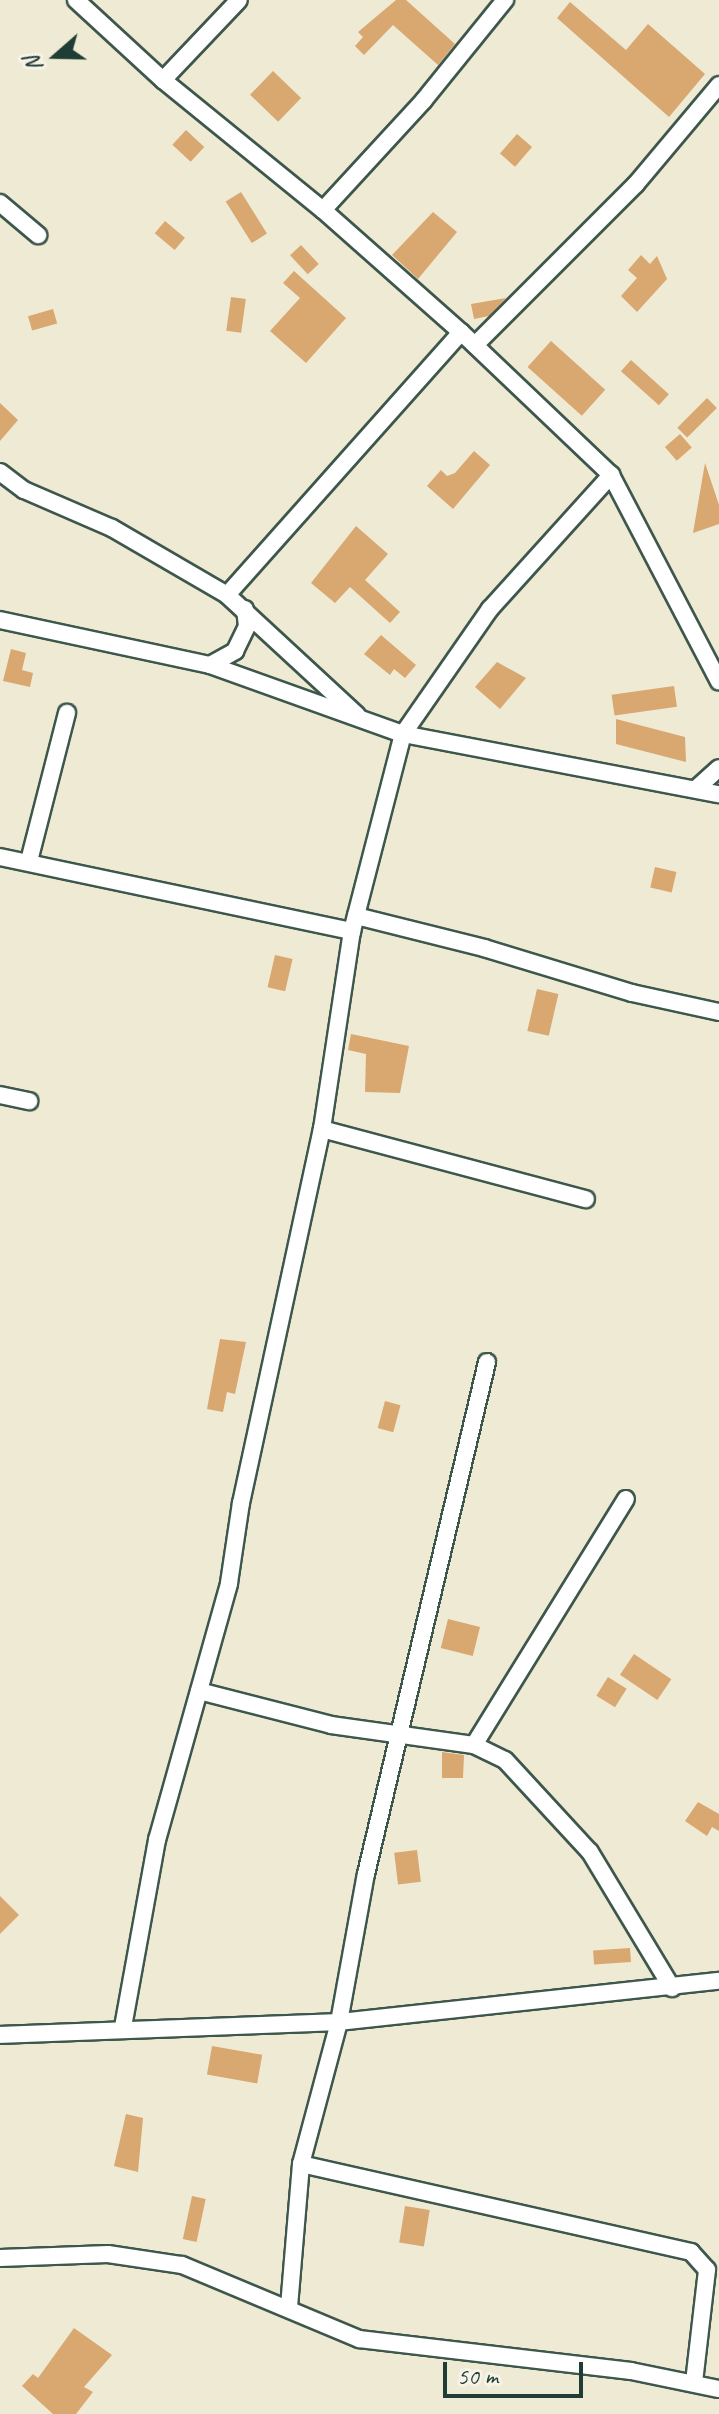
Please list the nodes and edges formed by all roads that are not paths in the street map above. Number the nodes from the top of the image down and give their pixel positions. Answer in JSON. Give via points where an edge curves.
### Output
{"nodes":[{"id":1,"x":76,"y":0,"type":"edge"},
{"id":2,"x":239,"y":0,"type":"edge"},
{"id":3,"x":505,"y":0,"type":"edge"},
{"id":4,"x":163,"y":80,"type":"junction"},
{"id":5,"x":719,"y":85,"type":"edge"},
{"id":6,"x":0,"y":203,"type":"edge"},
{"id":7,"x":323,"y":210,"type":"junction"},
{"id":8,"x":38,"y":235,"type":"dead end"},
{"id":9,"x":461,"y":332,"type":"junction"},
{"id":10,"x":475,"y":345,"type":"junction"},
{"id":11,"x":0,"y":472,"type":"edge"},
{"id":12,"x":611,"y":475,"type":"junction"},
{"id":13,"x":227,"y":595,"type":"junction"},
{"id":14,"x":245,"y":609,"type":"junction"},
{"id":15,"x":0,"y":620,"type":"edge"},
{"id":16,"x":210,"y":665,"type":"junction"},
{"id":17,"x":719,"y":682,"type":"edge"},
{"id":18,"x":67,"y":713,"type":"dead end"},
{"id":19,"x":361,"y":719,"type":"junction"},
{"id":20,"x":403,"y":734,"type":"junction"},
{"id":21,"x":719,"y":768,"type":"edge"},
{"id":22,"x":698,"y":787,"type":"junction"},
{"id":23,"x":719,"y":794,"type":"edge"},
{"id":24,"x":0,"y":857,"type":"edge"},
{"id":25,"x":29,"y":861,"type":"junction"},
{"id":26,"x":354,"y":924,"type":"junction"},
{"id":27,"x":719,"y":1012,"type":"edge"},
{"id":28,"x":0,"y":1095,"type":"edge"},
{"id":29,"x":29,"y":1101,"type":"dead end"},
{"id":30,"x":322,"y":1129,"type":"junction"},
{"id":31,"x":586,"y":1199,"type":"dead end"},
{"id":32,"x":487,"y":1362,"type":"dead end"},
{"id":33,"x":626,"y":1499,"type":"dead end"},
{"id":34,"x":199,"y":1691,"type":"junction"},
{"id":35,"x":401,"y":1739,"type":"junction"},
{"id":36,"x":474,"y":1745,"type":"junction"},
{"id":37,"x":719,"y":1981,"type":"edge"},
{"id":38,"x":672,"y":1988,"type":"junction"},
{"id":39,"x":339,"y":2022,"type":"junction"},
{"id":40,"x":123,"y":2027,"type":"junction"},
{"id":41,"x":0,"y":2035,"type":"edge"},
{"id":42,"x":301,"y":2164,"type":"junction"},
{"id":43,"x":0,"y":2258,"type":"edge"},
{"id":44,"x":289,"y":2307,"type":"junction"},
{"id":45,"x":694,"y":2382,"type":"junction"},
{"id":46,"x":719,"y":2389,"type":"edge"}],
"edges":[{"from":1,"to":4,"type":"street"},
{"from":2,"to":4,"type":"street"},
{"from":3,"to":7,"type":"street","via":[[424,100]]},
{"from":4,"to":7,"type":"street"},
{"from":5,"to":10,"type":"street","via":[[636,184]]},
{"from":6,"to":8,"type":"street"},
{"from":7,"to":9,"type":"street"},
{"from":9,"to":10,"type":"street"},
{"from":9,"to":13,"type":"street"},
{"from":10,"to":12,"type":"street"},
{"from":11,"to":13,"type":"street","via":[[24,490],[112,528]]},
{"from":12,"to":17,"type":"street"},
{"from":12,"to":20,"type":"street","via":[[490,609]]},
{"from":13,"to":14,"type":"street"},
{"from":14,"to":16,"type":"street","via":[[247,626],[235,651]]},
{"from":14,"to":19,"type":"street"},
{"from":15,"to":16,"type":"street"},
{"from":16,"to":19,"type":"street"},
{"from":18,"to":25,"type":"street"},
{"from":19,"to":20,"type":"street"},
{"from":20,"to":22,"type":"street"},
{"from":20,"to":26,"type":"street"},
{"from":21,"to":22,"type":"street"},
{"from":22,"to":23,"type":"street"},
{"from":24,"to":25,"type":"street"},
{"from":25,"to":26,"type":"street"},
{"from":26,"to":27,"type":"street","via":[[484,948],[632,993]]},
{"from":26,"to":30,"type":"street"},
{"from":28,"to":29,"type":"street"},
{"from":30,"to":31,"type":"street"},
{"from":30,"to":34,"type":"street","via":[[241,1503],[229,1583]]},
{"from":32,"to":35,"type":"street"},
{"from":33,"to":36,"type":"street"},
{"from":34,"to":35,"type":"street"},
{"from":34,"to":40,"type":"street","via":[[157,1840]]},
{"from":35,"to":36,"type":"street"},
{"from":35,"to":39,"type":"street","via":[[366,1874]]},
{"from":36,"to":38,"type":"street","via":[[505,1760],[590,1852]]},
{"from":37,"to":38,"type":"street"},
{"from":38,"to":39,"type":"street"},
{"from":39,"to":40,"type":"street"},
{"from":39,"to":42,"type":"street"},
{"from":40,"to":41,"type":"street"},
{"from":42,"to":44,"type":"street"},
{"from":42,"to":45,"type":"street","via":[[691,2252],[707,2270]]},
{"from":43,"to":44,"type":"street","via":[[108,2254],[182,2265]]},
{"from":44,"to":45,"type":"street","via":[[359,2339]]},
{"from":45,"to":46,"type":"street"}]}
